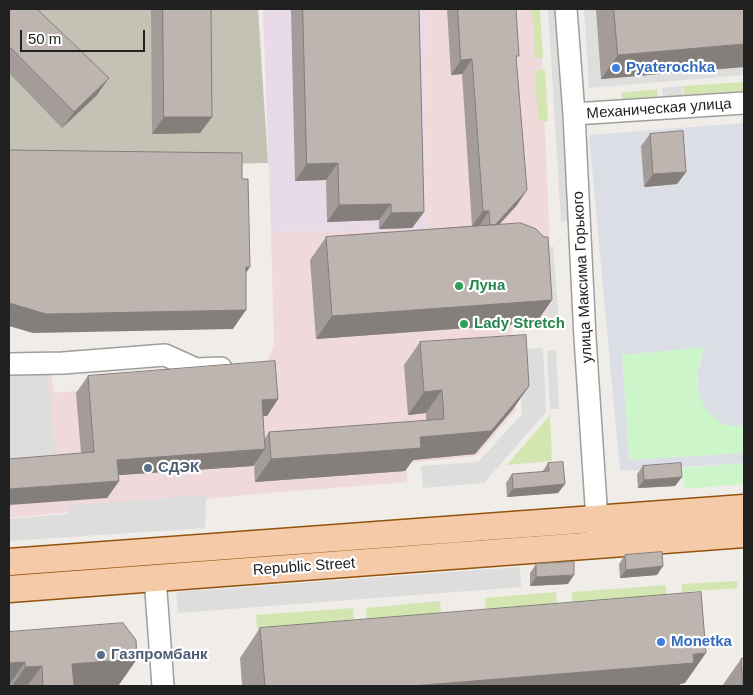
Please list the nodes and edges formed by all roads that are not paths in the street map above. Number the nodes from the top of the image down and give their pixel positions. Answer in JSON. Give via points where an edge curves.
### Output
{"nodes":[{"id":1,"x":566,"y":9,"type":"edge"},
{"id":2,"x":744,"y":103,"type":"edge"},
{"id":3,"x":574,"y":114,"type":"junction"},
{"id":4,"x":9,"y":364,"type":"edge"},
{"id":5,"x":243,"y":367,"type":"edge"},
{"id":6,"x":744,"y":508,"type":"edge"},
{"id":7,"x":597,"y":518,"type":"junction"},
{"id":8,"x":744,"y":534,"type":"edge"},
{"id":9,"x":599,"y":545,"type":"junction"},
{"id":10,"x":9,"y":562,"type":"edge"},
{"id":11,"x":155,"y":578,"type":"junction"},
{"id":12,"x":9,"y":589,"type":"edge"},
{"id":13,"x":163,"y":686,"type":"edge"}],
"edges":[{"from":1,"to":3,"type":"street","name":"улица Максима Горького"},
{"from":2,"to":3,"type":"street","name":"Механическая улица"},
{"from":3,"to":7,"type":"street","name":"улица Максима Горького"},
{"from":4,"to":5,"type":"street","via":[[165,355],[196,370]]},
{"from":6,"to":7,"type":"main road","name":"Republic Street"},
{"from":7,"to":9,"type":"street","name":"улица Максима Горького"},
{"from":7,"to":10,"type":"main road","name":"Republic Street"},
{"from":8,"to":9,"type":"main road","name":"Republic Street"},
{"from":9,"to":11,"type":"main road","name":"Republic Street"},
{"from":11,"to":12,"type":"main road","name":"Republic Street"},
{"from":11,"to":13,"type":"street"}]}
